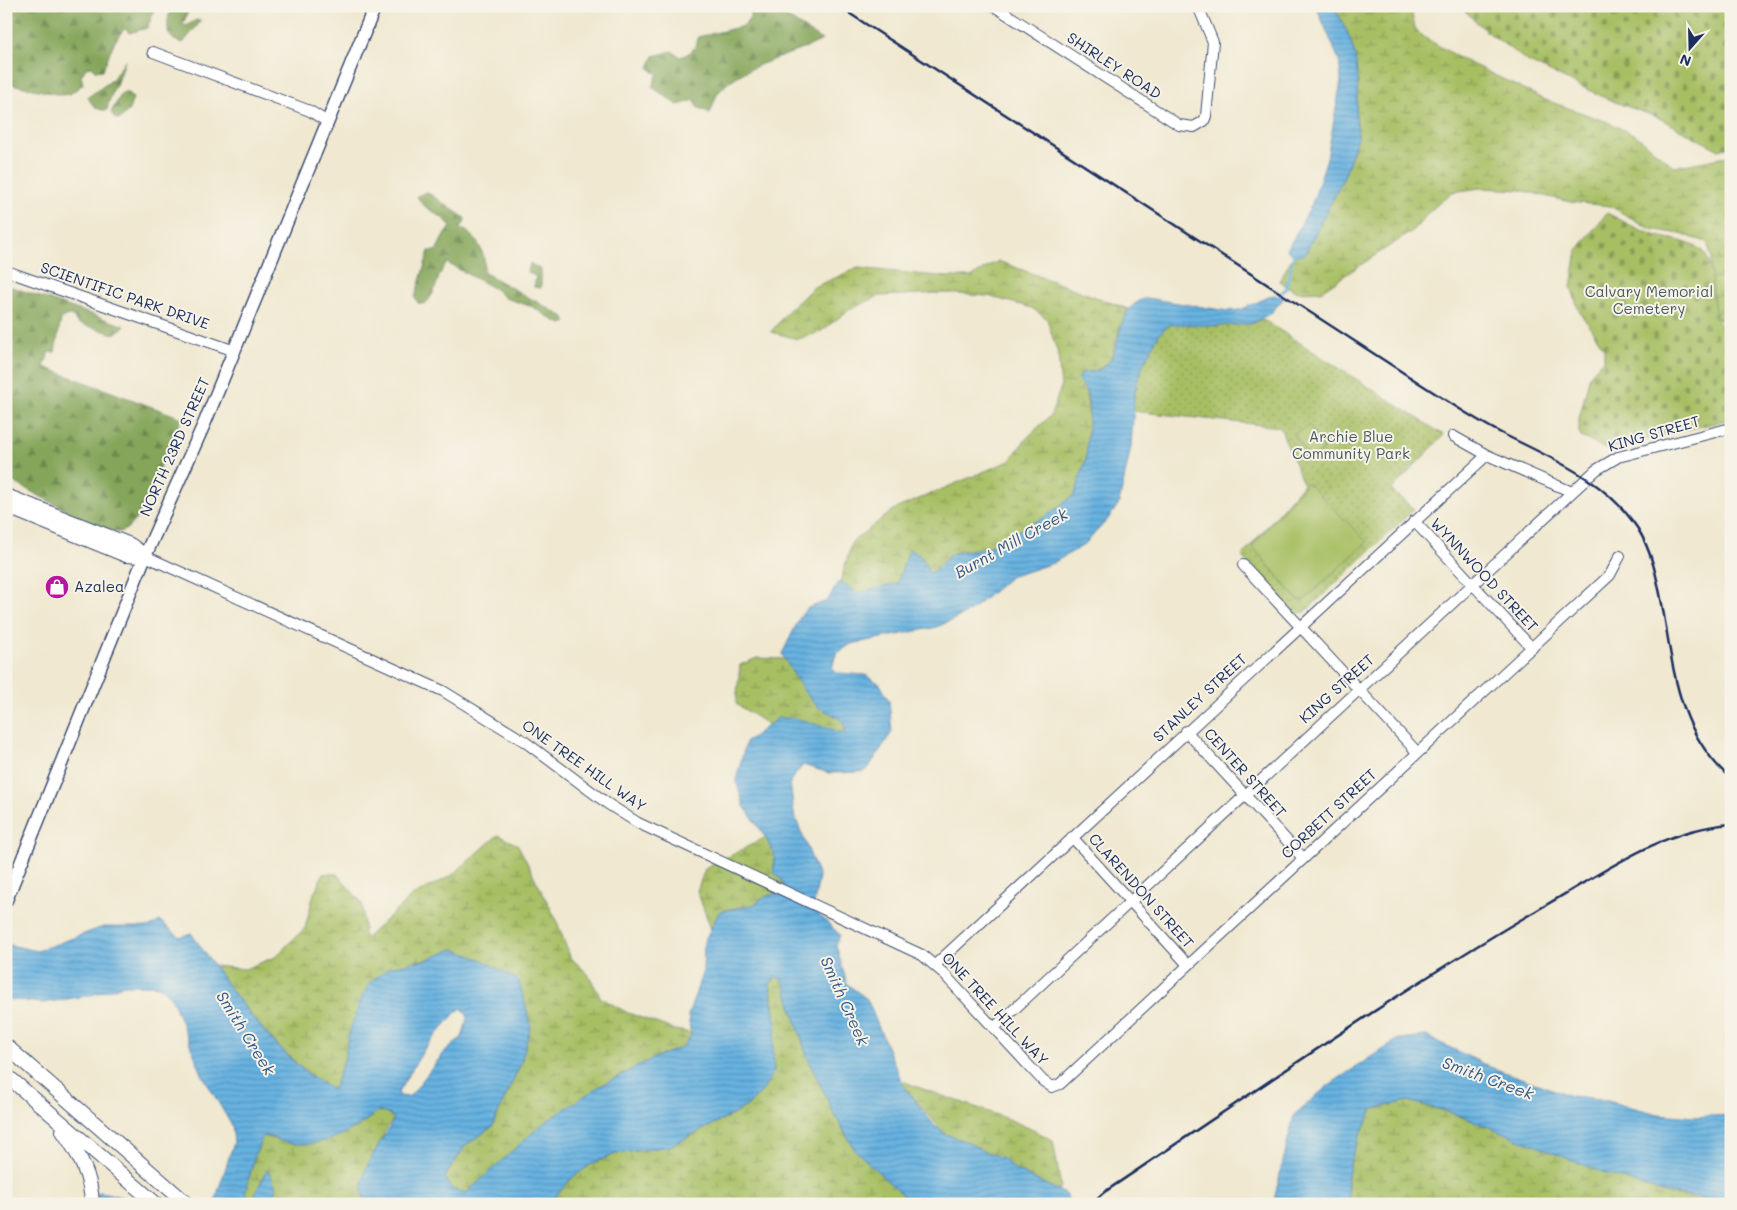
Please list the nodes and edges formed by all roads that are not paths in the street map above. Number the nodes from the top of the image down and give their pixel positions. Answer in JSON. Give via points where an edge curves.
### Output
{"nodes":[{"id":1,"x":375,"y":6,"type":"edge"},
{"id":2,"x":994,"y":6,"type":"edge"},
{"id":3,"x":1198,"y":6,"type":"edge"},
{"id":4,"x":153,"y":52,"type":"dead end"},
{"id":5,"x":326,"y":122,"type":"junction"},
{"id":6,"x":6,"y":271,"type":"edge"},
{"id":7,"x":235,"y":350,"type":"junction"},
{"id":8,"x":1731,"y":428,"type":"edge"},
{"id":9,"x":1452,"y":436,"type":"dead end"},
{"id":10,"x":1487,"y":455,"type":"junction"},
{"id":11,"x":1572,"y":492,"type":"junction"},
{"id":12,"x":6,"y":496,"type":"edge"},
{"id":13,"x":6,"y":506,"type":"edge"},
{"id":14,"x":1414,"y":521,"type":"junction"},
{"id":15,"x":145,"y":556,"type":"junction"},
{"id":16,"x":1620,"y":556,"type":"dead end"},
{"id":17,"x":1243,"y":566,"type":"dead end"},
{"id":18,"x":1473,"y":584,"type":"junction"},
{"id":19,"x":1300,"y":626,"type":"junction"},
{"id":20,"x":1532,"y":648,"type":"junction"},
{"id":21,"x":1359,"y":689,"type":"junction"},
{"id":22,"x":1186,"y":731,"type":"junction"},
{"id":23,"x":1417,"y":752,"type":"junction"},
{"id":24,"x":1244,"y":794,"type":"junction"},
{"id":25,"x":1072,"y":837,"type":"junction"},
{"id":26,"x":1303,"y":858,"type":"junction"},
{"id":27,"x":6,"y":900,"type":"edge"},
{"id":28,"x":1131,"y":901,"type":"junction"},
{"id":29,"x":935,"y":965,"type":"junction"},
{"id":30,"x":1188,"y":965,"type":"junction"},
{"id":31,"x":994,"y":1027,"type":"junction"},
{"id":32,"x":6,"y":1046,"type":"edge"},
{"id":33,"x":6,"y":1075,"type":"edge"},
{"id":34,"x":1052,"y":1086,"type":"joint"},
{"id":35,"x":53,"y":1116,"type":"junction"},
{"id":36,"x":92,"y":1204,"type":"edge"},
{"id":37,"x":156,"y":1204,"type":"edge"},
{"id":38,"x":187,"y":1204,"type":"edge"}],
"edges":[{"from":1,"to":5,"type":"main road","name":"NORTH 23RD STREET"},
{"from":2,"to":3,"type":"street","name":"SHIRLEY ROAD","via":[[1179,126],[1194,128],[1206,116],[1213,48]]},
{"from":4,"to":5,"type":"street","via":[[310,111]]},
{"from":5,"to":7,"type":"main road","name":"NORTH 23RD STREET"},
{"from":6,"to":7,"type":"street","name":"SCIENTIFIC PARK DRIVE"},
{"from":7,"to":15,"type":"main road","name":"NORTH 23RD STREET"},
{"from":8,"to":11,"type":"street","name":"KING STREET","via":[[1618,457],[1596,470]]},
{"from":9,"to":10,"type":"street"},
{"from":10,"to":11,"type":"street"},
{"from":10,"to":14,"type":"street","name":"STANLEY STREET"},
{"from":11,"to":18,"type":"street","name":"KING STREET"},
{"from":12,"to":15,"type":"highway","via":[[130,545]]},
{"from":13,"to":15,"type":"highway","via":[[126,555]]},
{"from":14,"to":18,"type":"street","name":"WYNNWOOD STREET"},
{"from":14,"to":19,"type":"street","name":"STANLEY STREET"},
{"from":15,"to":27,"type":"main road","name":"NORTH 23RD STREET"},
{"from":15,"to":29,"type":"street","name":"ONE TREE HILL WAY","via":[[443,691],[524,741],[617,811],[912,950]]},
{"from":16,"to":20,"type":"street","name":"CORBETT STREET","via":[[1610,575]]},
{"from":17,"to":19,"type":"street"},
{"from":18,"to":20,"type":"street","name":"WYNNWOOD STREET"},
{"from":18,"to":21,"type":"street","name":"KING STREET"},
{"from":19,"to":21,"type":"street"},
{"from":19,"to":22,"type":"street","name":"STANLEY STREET"},
{"from":20,"to":23,"type":"street","name":"CORBETT STREET"},
{"from":21,"to":23,"type":"street"},
{"from":21,"to":24,"type":"street","name":"KING STREET"},
{"from":22,"to":24,"type":"street","name":"CENTER STREET"},
{"from":22,"to":25,"type":"street","name":"STANLEY STREET"},
{"from":23,"to":26,"type":"street","name":"CORBETT STREET"},
{"from":24,"to":26,"type":"street","name":"CENTER STREET"},
{"from":24,"to":28,"type":"street","name":"KING STREET"},
{"from":25,"to":28,"type":"street","name":"CLARENDON STREET"},
{"from":25,"to":29,"type":"street","name":"STANLEY STREET"},
{"from":26,"to":30,"type":"street","name":"CORBETT STREET"},
{"from":28,"to":30,"type":"street","name":"CLARENDON STREET"},
{"from":28,"to":31,"type":"street","name":"KING STREET"},
{"from":29,"to":31,"type":"street","name":"ONE TREE HILL WAY"},
{"from":30,"to":34,"type":"street","name":"CORBETT STREET","via":[[1060,1084]]},
{"from":31,"to":34,"type":"street","name":"ONE TREE HILL WAY","via":[[1042,1081]]},
{"from":32,"to":38,"type":"highway"},
{"from":33,"to":35,"type":"highway"},
{"from":35,"to":36,"type":"highway","via":[[86,1170],[92,1189]]},
{"from":35,"to":37,"type":"highway"}]}
